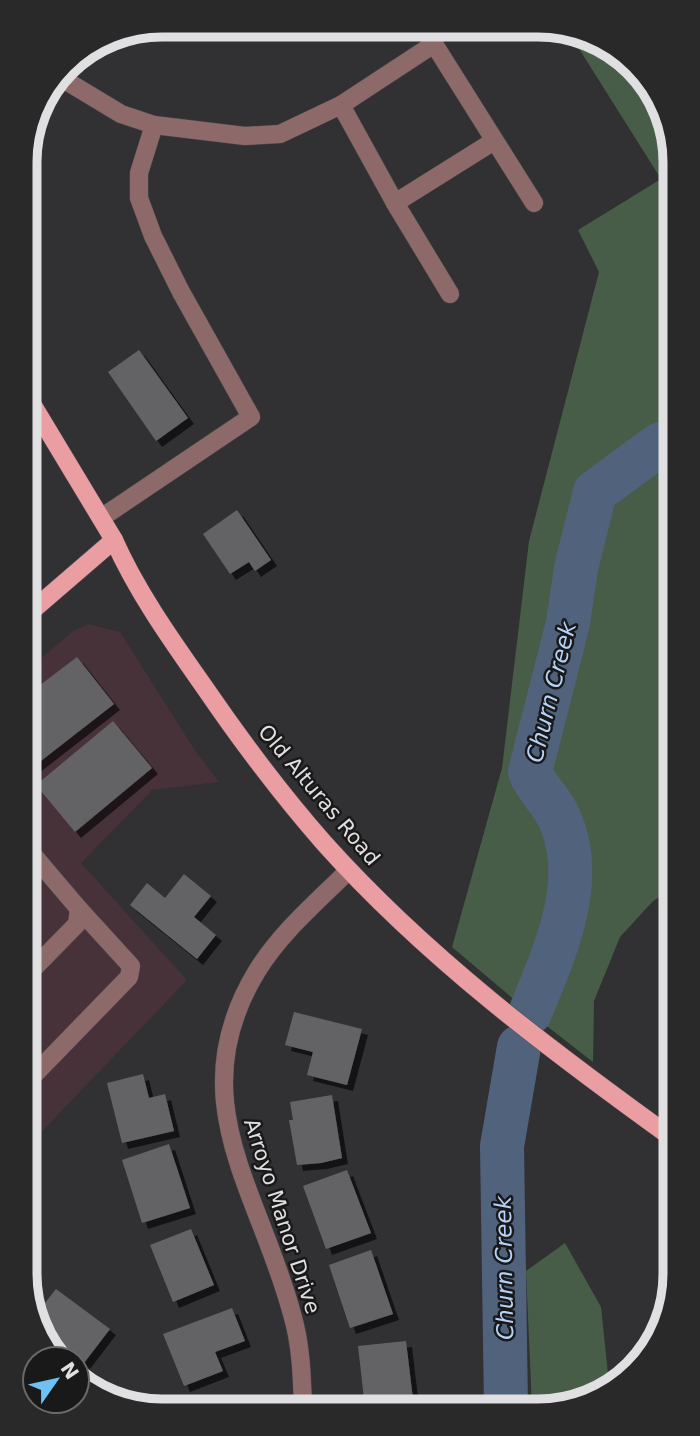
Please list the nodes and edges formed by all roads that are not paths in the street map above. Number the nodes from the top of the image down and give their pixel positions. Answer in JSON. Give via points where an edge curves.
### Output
{"nodes":[{"id":1,"x":430,"y":37,"type":"edge"},
{"id":2,"x":434,"y":44,"type":"junction"},
{"id":3,"x":66,"y":82,"type":"edge"},
{"id":4,"x":341,"y":105,"type":"junction"},
{"id":5,"x":154,"y":125,"type":"junction"},
{"id":6,"x":494,"y":141,"type":"junction"},
{"id":7,"x":395,"y":203,"type":"junction"},
{"id":8,"x":534,"y":203,"type":"dead end"},
{"id":9,"x":450,"y":294,"type":"dead end"},
{"id":10,"x":37,"y":412,"type":"edge"},
{"id":11,"x":101,"y":518,"type":"junction"},
{"id":12,"x":114,"y":540,"type":"junction"},
{"id":13,"x":37,"y":606,"type":"edge"},
{"id":14,"x":37,"y":860,"type":"edge"},
{"id":15,"x":349,"y":870,"type":"junction"},
{"id":16,"x":79,"y":909,"type":"junction"},
{"id":17,"x":37,"y":965,"type":"edge"},
{"id":18,"x":37,"y":1072,"type":"edge"},
{"id":19,"x":663,"y":1131,"type":"edge"},
{"id":20,"x":303,"y":1399,"type":"edge"}],
"edges":[{"from":1,"to":2,"type":"street"},
{"from":2,"to":4,"type":"street"},
{"from":2,"to":6,"type":"street"},
{"from":3,"to":5,"type":"street","via":[[121,114]]},
{"from":4,"to":5,"type":"street","via":[[280,134],[244,136]]},
{"from":4,"to":7,"type":"street"},
{"from":5,"to":11,"type":"street","via":[[139,173],[139,198],[181,292],[251,417]]},
{"from":6,"to":7,"type":"street"},
{"from":6,"to":8,"type":"street"},
{"from":7,"to":9,"type":"street"},
{"from":10,"to":11,"type":"main road","name":"Old Alturas Road"},
{"from":11,"to":12,"type":"main road","name":"Old Alturas Road"},
{"from":12,"to":13,"type":"main road"},
{"from":12,"to":15,"type":"main road","name":"Old Alturas Road","via":[[170,638],[222,713],[270,779]]},
{"from":14,"to":16,"type":"street"},
{"from":15,"to":19,"type":"main road","name":"Old Alturas Road","via":[[489,1000]]},
{"from":15,"to":20,"type":"street","name":"Arroyo Manor Drive","via":[[284,934],[257,970],[225,1049],[223,1098],[230,1138],[293,1315]]},
{"from":16,"to":17,"type":"street","via":[[77,924]]},
{"from":16,"to":18,"type":"street","via":[[131,965],[130,977]]}]}
